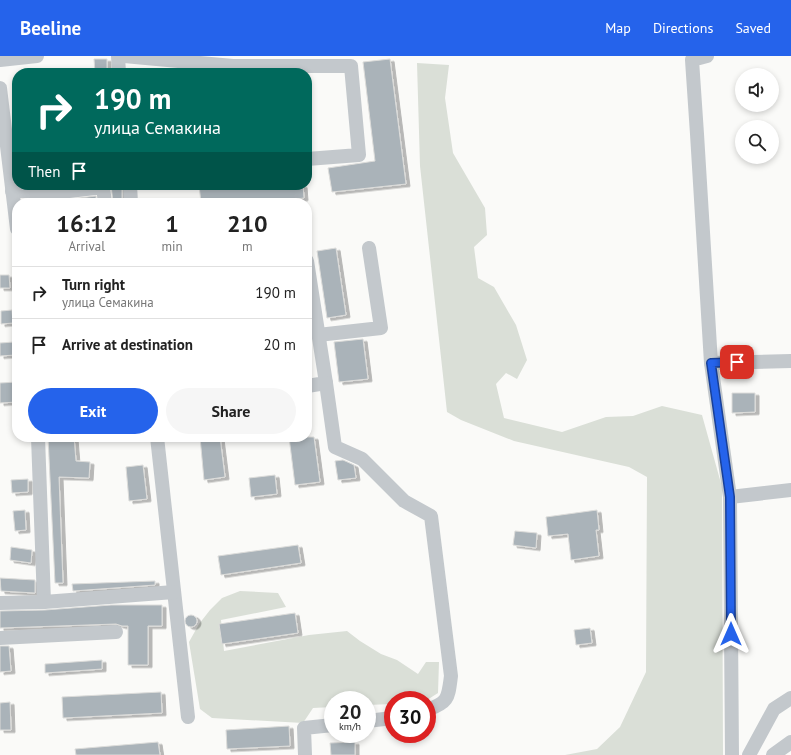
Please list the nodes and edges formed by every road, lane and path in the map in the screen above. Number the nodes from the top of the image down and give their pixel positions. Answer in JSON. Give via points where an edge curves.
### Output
{"nodes":[{"id":1,"x":37,"y":56,"type":"edge"},
{"id":2,"x":118,"y":56,"type":"edge"},
{"id":3,"x":124,"y":56,"type":"edge"},
{"id":4,"x":707,"y":56,"type":"edge"},
{"id":5,"x":0,"y":60,"type":"edge"},
{"id":6,"x":119,"y":68,"type":"edge"},
{"id":7,"x":212,"y":68,"type":"edge"},
{"id":8,"x":224,"y":68,"type":"edge"},
{"id":9,"x":0,"y":88,"type":"edge"},
{"id":10,"x":312,"y":159,"type":"edge"},
{"id":11,"x":78,"y":190,"type":"edge"},
{"id":12,"x":12,"y":191,"type":"junction"},
{"id":13,"x":13,"y":198,"type":"edge"},
{"id":14,"x":369,"y":248,"type":"dead end"},
{"id":15,"x":312,"y":295,"type":"edge"},
{"id":16,"x":318,"y":335,"type":"junction"},
{"id":17,"x":791,"y":361,"type":"edge"},
{"id":18,"x":711,"y":363,"type":"junction"},
{"id":19,"x":326,"y":383,"type":"junction"},
{"id":20,"x":312,"y":385,"type":"edge"},
{"id":21,"x":38,"y":442,"type":"edge"},
{"id":22,"x":158,"y":442,"type":"edge"},
{"id":23,"x":791,"y":490,"type":"edge"},
{"id":24,"x":730,"y":497,"type":"junction"},
{"id":25,"x":174,"y":592,"type":"junction"},
{"id":26,"x":44,"y":602,"type":"junction"},
{"id":27,"x":0,"y":603,"type":"edge"},
{"id":28,"x":116,"y":632,"type":"dead end"},
{"id":29,"x":0,"y":638,"type":"edge"},
{"id":30,"x":791,"y":698,"type":"edge"},
{"id":31,"x":436,"y":707,"type":"edge"},
{"id":32,"x":188,"y":717,"type":"dead end"},
{"id":33,"x":324,"y":726,"type":"edge"},
{"id":34,"x":791,"y":742,"type":"edge"},
{"id":35,"x":305,"y":755,"type":"edge"},
{"id":36,"x":732,"y":755,"type":"edge"},
{"id":37,"x":749,"y":755,"type":"edge"},
{"id":38,"x":773,"y":755,"type":"edge"}],
"edges":[{"from":1,"to":5,"type":"street"},
{"from":2,"to":6,"type":"street"},
{"from":3,"to":7,"type":"street"},
{"from":4,"to":18,"type":"street","via":[[692,60]]},
{"from":8,"to":10,"type":"street","via":[[351,66],[359,155]]},
{"from":9,"to":12,"type":"street"},
{"from":11,"to":12,"type":"street"},
{"from":12,"to":13,"type":"street"},
{"from":14,"to":16,"type":"street","via":[[381,328]]},
{"from":15,"to":16,"type":"street"},
{"from":16,"to":19,"type":"street"},
{"from":17,"to":18,"type":"street"},
{"from":18,"to":24,"type":"street"},
{"from":19,"to":20,"type":"street"},
{"from":19,"to":31,"type":"street","via":[[335,447],[362,459],[404,501],[431,516],[451,676],[448,698]]},
{"from":21,"to":26,"type":"street"},
{"from":22,"to":25,"type":"street"},
{"from":23,"to":24,"type":"street"},
{"from":24,"to":36,"type":"street"},
{"from":25,"to":26,"type":"street"},
{"from":25,"to":32,"type":"street"},
{"from":26,"to":27,"type":"street"},
{"from":28,"to":29,"type":"street"},
{"from":30,"to":37,"type":"street","via":[[774,709]]},
{"from":33,"to":35,"type":"street","via":[[304,728]]},
{"from":34,"to":38,"type":"street"}]}
